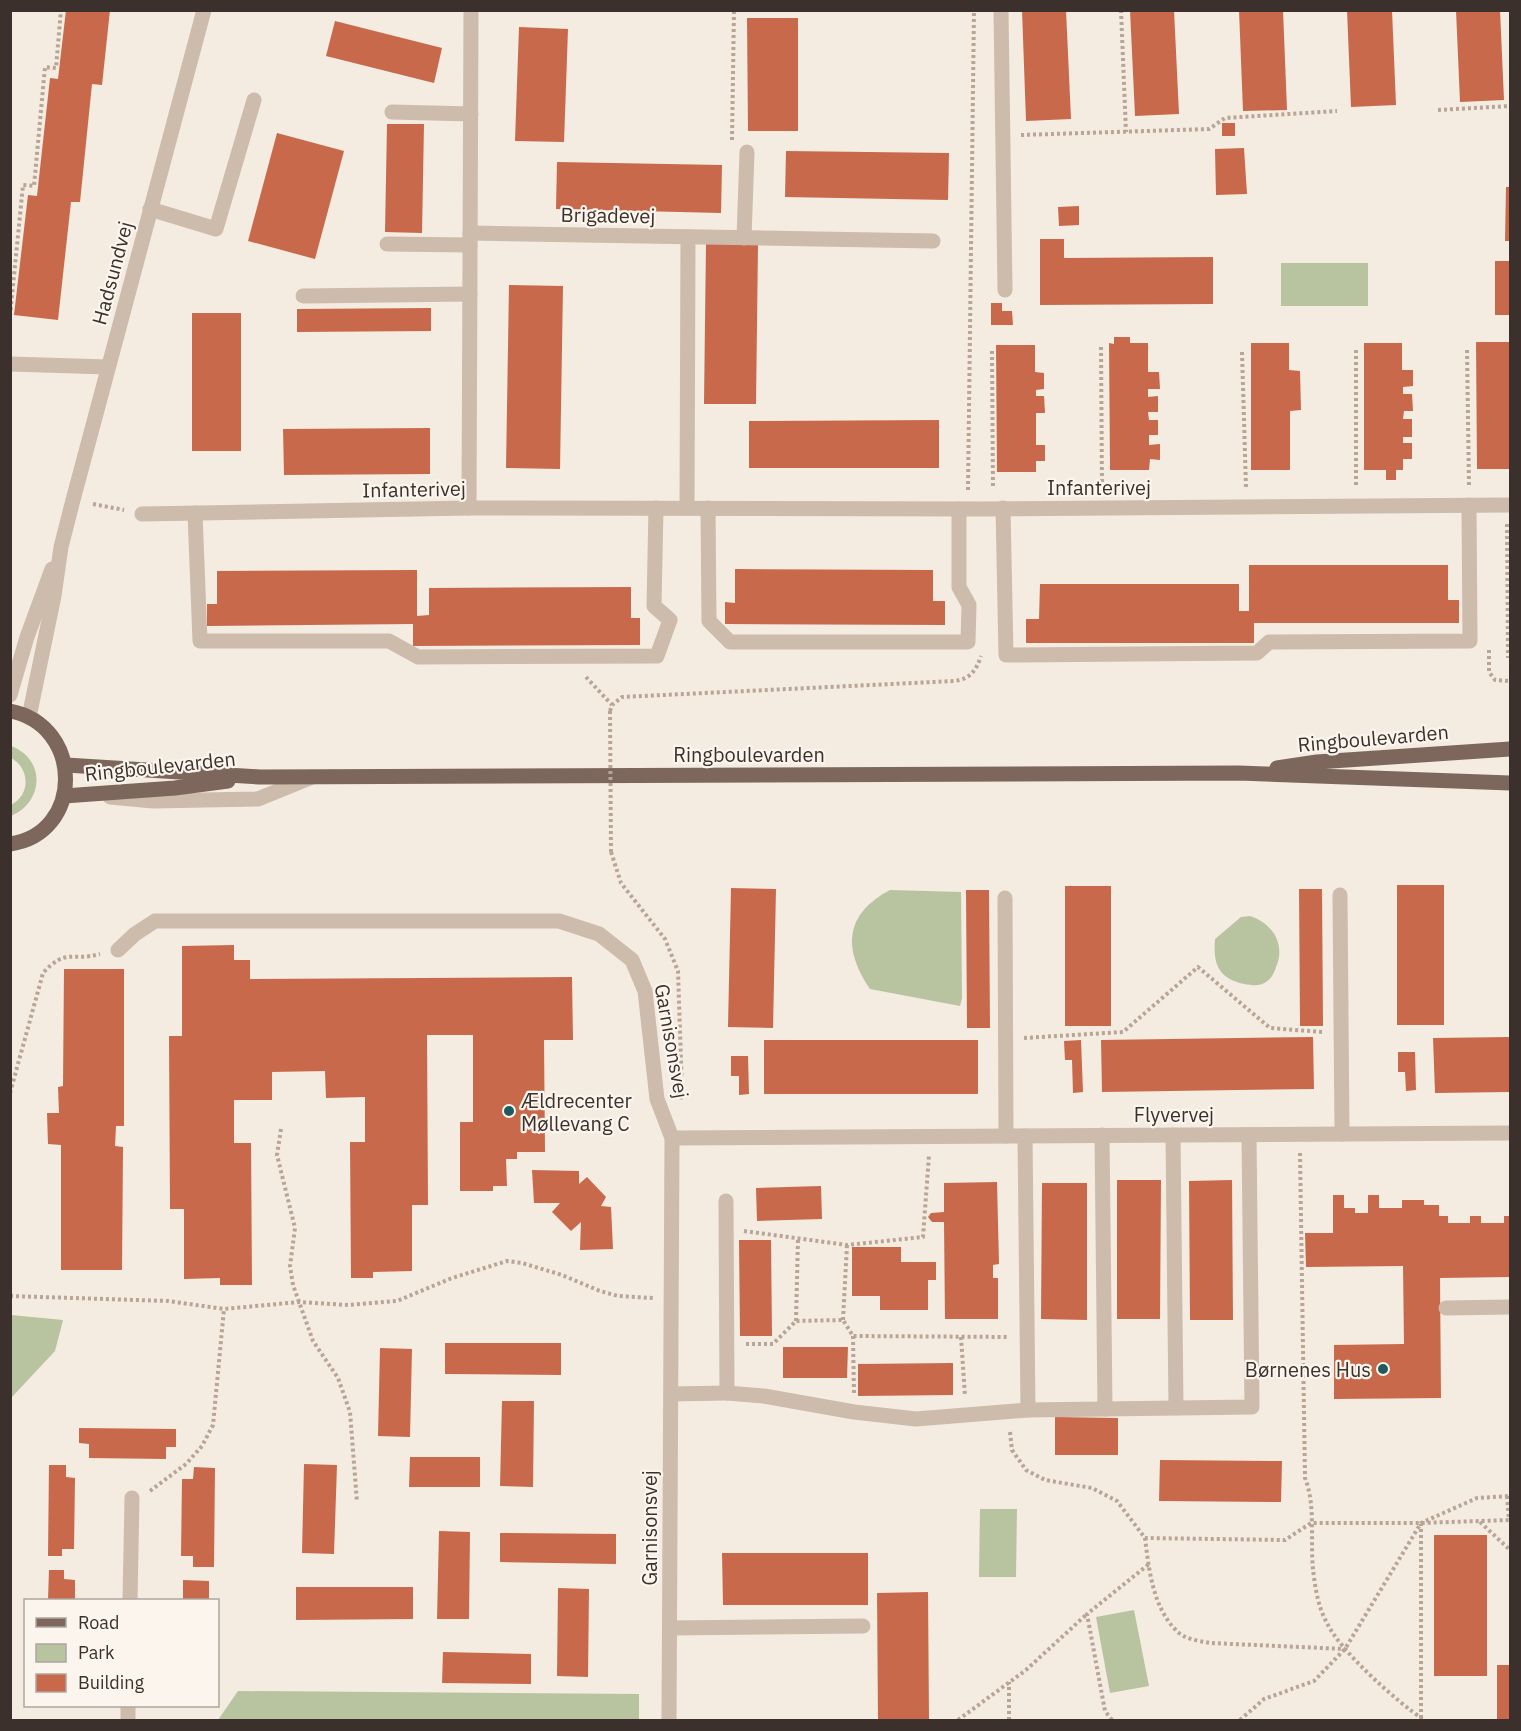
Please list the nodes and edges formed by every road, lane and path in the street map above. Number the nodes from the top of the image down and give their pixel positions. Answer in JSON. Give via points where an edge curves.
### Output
{"nodes":[{"id":1,"x":61,"y":10,"type":"edge"},
{"id":2,"x":204,"y":10,"type":"edge"},
{"id":3,"x":471,"y":10,"type":"edge"},
{"id":4,"x":734,"y":10,"type":"edge"},
{"id":5,"x":974,"y":10,"type":"edge"},
{"id":6,"x":1001,"y":10,"type":"edge"},
{"id":7,"x":1121,"y":10,"type":"edge"},
{"id":8,"x":254,"y":100,"type":"dead end"},
{"id":9,"x":1510,"y":106,"type":"edge"},
{"id":10,"x":1438,"y":110,"type":"dead end"},
{"id":11,"x":1337,"y":111,"type":"dead end"},
{"id":12,"x":392,"y":112,"type":"dead end"},
{"id":13,"x":471,"y":114,"type":"junction"},
{"id":14,"x":1018,"y":125,"type":"dead end"},
{"id":15,"x":1126,"y":132,"type":"junction"},
{"id":16,"x":747,"y":152,"type":"joint"},
{"id":17,"x":150,"y":209,"type":"junction"},
{"id":18,"x":687,"y":237,"type":"junction"},
{"id":19,"x":744,"y":238,"type":"junction"},
{"id":20,"x":470,"y":239,"type":"junction"},
{"id":21,"x":933,"y":241,"type":"dead end"},
{"id":22,"x":387,"y":244,"type":"dead end"},
{"id":23,"x":1005,"y":290,"type":"dead end"},
{"id":24,"x":470,"y":294,"type":"junction"},
{"id":25,"x":303,"y":296,"type":"dead end"},
{"id":26,"x":10,"y":316,"type":"edge"},
{"id":27,"x":1101,"y":346,"type":"dead end"},
{"id":28,"x":1356,"y":350,"type":"dead end"},
{"id":29,"x":1467,"y":350,"type":"dead end"},
{"id":30,"x":992,"y":351,"type":"dead end"},
{"id":31,"x":1242,"y":352,"type":"dead end"},
{"id":32,"x":10,"y":364,"type":"edge"},
{"id":33,"x":108,"y":367,"type":"junction"},
{"id":34,"x":73,"y":500,"type":"junction"},
{"id":35,"x":1469,"y":505,"type":"junction"},
{"id":36,"x":1509,"y":505,"type":"edge"},
{"id":37,"x":1246,"y":506,"type":"junction"},
{"id":38,"x":1356,"y":506,"type":"junction"},
{"id":39,"x":469,"y":508,"type":"junction"},
{"id":40,"x":656,"y":508,"type":"junction"},
{"id":41,"x":687,"y":508,"type":"junction"},
{"id":42,"x":708,"y":508,"type":"junction"},
{"id":43,"x":964,"y":508,"type":"junction"},
{"id":44,"x":998,"y":508,"type":"junction"},
{"id":45,"x":1102,"y":508,"type":"junction"},
{"id":46,"x":195,"y":513,"type":"junction"},
{"id":47,"x":142,"y":514,"type":"joint"},
{"id":48,"x":61,"y":547,"type":"junction"},
{"id":49,"x":568,"y":656,"type":"junction"},
{"id":50,"x":1508,"y":658,"type":"dead end"},
{"id":51,"x":10,"y":695,"type":"edge"},
{"id":52,"x":612,"y":705,"type":"dead end"},
{"id":53,"x":10,"y":711,"type":"edge"},
{"id":54,"x":610,"y":711,"type":"dead end"},
{"id":55,"x":29,"y":717,"type":"junction"},
{"id":56,"x":1510,"y":749,"type":"edge"},
{"id":57,"x":66,"y":765,"type":"junction"},
{"id":58,"x":1239,"y":773,"type":"junction"},
{"id":59,"x":260,"y":777,"type":"junction"},
{"id":60,"x":312,"y":777,"type":"junction"},
{"id":61,"x":1510,"y":783,"type":"edge"},
{"id":62,"x":83,"y":795,"type":"junction"},
{"id":63,"x":64,"y":796,"type":"junction"},
{"id":64,"x":10,"y":844,"type":"edge"},
{"id":65,"x":611,"y":852,"type":"dead end"},
{"id":66,"x":1340,"y":895,"type":"dead end"},
{"id":67,"x":1005,"y":898,"type":"dead end"},
{"id":68,"x":118,"y":950,"type":"joint"},
{"id":69,"x":1341,"y":1033,"type":"junction"},
{"id":70,"x":1005,"y":1040,"type":"junction"},
{"id":71,"x":10,"y":1093,"type":"edge"},
{"id":72,"x":281,"y":1129,"type":"dead end"},
{"id":73,"x":1510,"y":1133,"type":"edge"},
{"id":74,"x":1300,"y":1134,"type":"junction"},
{"id":75,"x":1342,"y":1134,"type":"junction"},
{"id":76,"x":1102,"y":1135,"type":"junction"},
{"id":77,"x":1173,"y":1135,"type":"junction"},
{"id":78,"x":1249,"y":1135,"type":"junction"},
{"id":79,"x":1006,"y":1136,"type":"junction"},
{"id":80,"x":1025,"y":1136,"type":"junction"},
{"id":81,"x":930,"y":1137,"type":"junction"},
{"id":82,"x":672,"y":1138,"type":"junction"},
{"id":83,"x":726,"y":1201,"type":"dead end"},
{"id":84,"x":726,"y":1229,"type":"junction"},
{"id":85,"x":798,"y":1238,"type":"junction"},
{"id":86,"x":847,"y":1245,"type":"junction"},
{"id":87,"x":10,"y":1296,"type":"edge"},
{"id":88,"x":672,"y":1297,"type":"junction"},
{"id":89,"x":299,"y":1302,"type":"junction"},
{"id":90,"x":1510,"y":1307,"type":"edge"},
{"id":91,"x":1446,"y":1308,"type":"dead end"},
{"id":92,"x":224,"y":1310,"type":"junction"},
{"id":93,"x":843,"y":1320,"type":"junction"},
{"id":94,"x":796,"y":1321,"type":"junction"},
{"id":95,"x":853,"y":1336,"type":"junction"},
{"id":96,"x":961,"y":1337,"type":"junction"},
{"id":97,"x":1027,"y":1337,"type":"junction"},
{"id":98,"x":726,"y":1345,"type":"junction"},
{"id":99,"x":726,"y":1393,"type":"junction"},
{"id":100,"x":671,"y":1394,"type":"junction"},
{"id":101,"x":1176,"y":1408,"type":"junction"},
{"id":102,"x":1105,"y":1409,"type":"junction"},
{"id":103,"x":1028,"y":1410,"type":"junction"},
{"id":104,"x":1008,"y":1411,"type":"junction"},
{"id":105,"x":854,"y":1412,"type":"junction"},
{"id":106,"x":967,"y":1415,"type":"junction"},
{"id":107,"x":1509,"y":1496,"type":"edge"},
{"id":108,"x":132,"y":1498,"type":"joint"},
{"id":109,"x":357,"y":1502,"type":"dead end"},
{"id":110,"x":1510,"y":1520,"type":"edge"},
{"id":111,"x":1479,"y":1521,"type":"junction"},
{"id":112,"x":1311,"y":1523,"type":"junction"},
{"id":113,"x":1421,"y":1523,"type":"junction"},
{"id":114,"x":1145,"y":1538,"type":"junction"},
{"id":115,"x":1510,"y":1550,"type":"edge"},
{"id":116,"x":1149,"y":1564,"type":"junction"},
{"id":117,"x":130,"y":1599,"type":"edge"},
{"id":118,"x":1087,"y":1614,"type":"junction"},
{"id":119,"x":863,"y":1626,"type":"dead end"},
{"id":120,"x":670,"y":1628,"type":"junction"},
{"id":121,"x":1346,"y":1649,"type":"junction"},
{"id":122,"x":1009,"y":1682,"type":"junction"},
{"id":123,"x":669,"y":1720,"type":"edge"},
{"id":124,"x":958,"y":1720,"type":"edge"},
{"id":125,"x":1009,"y":1720,"type":"edge"},
{"id":126,"x":1112,"y":1720,"type":"edge"},
{"id":127,"x":1240,"y":1720,"type":"edge"},
{"id":128,"x":1422,"y":1720,"type":"edge"}],
"edges":[{"from":1,"to":26,"type":"path","via":[[56,68],[45,67],[34,186],[23,185]]},
{"from":2,"to":17,"type":"street","name":"Hadsundvej"},
{"from":3,"to":13,"type":"street"},
{"from":4,"to":16,"type":"path","via":[[732,145]]},
{"from":5,"to":43,"type":"path"},
{"from":6,"to":23,"type":"street"},
{"from":7,"to":15,"type":"path"},
{"from":8,"to":17,"type":"street","via":[[216,229]]},
{"from":9,"to":10,"type":"path"},
{"from":11,"to":15,"type":"path","via":[[1225,118],[1209,129]]},
{"from":12,"to":13,"type":"street"},
{"from":13,"to":20,"type":"street"},
{"from":14,"to":15,"type":"path","via":[[1018,135]]},
{"from":16,"to":19,"type":"street"},
{"from":17,"to":33,"type":"street","name":"Hadsundvej"},
{"from":18,"to":19,"type":"street","name":"Brigadevej"},
{"from":18,"to":20,"type":"street","name":"Brigadevej"},
{"from":18,"to":41,"type":"street"},
{"from":19,"to":21,"type":"street","name":"Brigadevej"},
{"from":20,"to":22,"type":"street","name":"Brigadevej"},
{"from":20,"to":24,"type":"street"},
{"from":24,"to":25,"type":"street"},
{"from":24,"to":39,"type":"street"},
{"from":27,"to":45,"type":"path"},
{"from":28,"to":38,"type":"path"},
{"from":29,"to":35,"type":"path"},
{"from":30,"to":44,"type":"path"},
{"from":31,"to":37,"type":"path"},
{"from":32,"to":33,"type":"street"},
{"from":33,"to":34,"type":"street","name":"Hadsundvej"},
{"from":34,"to":47,"type":"path"},
{"from":34,"to":48,"type":"street","name":"Hadsundvej"},
{"from":35,"to":36,"type":"street","name":"Infanterivej"},
{"from":35,"to":38,"type":"street","name":"Infanterivej"},
{"from":35,"to":44,"type":"street","via":[[1470,641],[1269,642],[1257,653],[1018,655],[1006,655]]},
{"from":36,"to":50,"type":"path"},
{"from":37,"to":38,"type":"street","name":"Infanterivej"},
{"from":37,"to":45,"type":"street","name":"Infanterivej"},
{"from":39,"to":40,"type":"street","name":"Infanterivej"},
{"from":39,"to":46,"type":"street","name":"Infanterivej"},
{"from":40,"to":41,"type":"street","name":"Infanterivej"},
{"from":40,"to":49,"type":"street","via":[[654,606],[670,620],[657,656]]},
{"from":41,"to":42,"type":"street","name":"Infanterivej"},
{"from":42,"to":43,"type":"street","name":"Infanterivej"},
{"from":42,"to":43,"type":"street","via":[[709,621],[730,642],[968,642],[969,605],[959,587]]},
{"from":43,"to":44,"type":"street","name":"Infanterivej"},
{"from":44,"to":45,"type":"street","name":"Infanterivej"},
{"from":46,"to":47,"type":"street","name":"Infanterivej"},
{"from":46,"to":49,"type":"street","via":[[200,641],[389,641],[418,657]]},
{"from":48,"to":51,"type":"street","name":"Hadsundvej"},
{"from":48,"to":55,"type":"street","name":"Hadsundvej"},
{"from":49,"to":52,"type":"path"},
{"from":53,"to":55,"type":"main road"},
{"from":54,"to":65,"type":"path","bridge":true},
{"from":55,"to":57,"type":"main road","via":[[57,742]]},
{"from":56,"to":58,"type":"main road","name":"Ringboulevarden","via":[[1317,762]]},
{"from":57,"to":59,"type":"main road","name":"Ringboulevarden"},
{"from":57,"to":63,"type":"main road"},
{"from":58,"to":60,"type":"main road","name":"Ringboulevarden"},
{"from":58,"to":61,"type":"main road","name":"Ringboulevarden"},
{"from":59,"to":60,"type":"main road","name":"Ringboulevarden"},
{"from":59,"to":62,"type":"main road","name":"Ringboulevarden"},
{"from":60,"to":62,"type":"street","via":[[258,799],[153,801]]},
{"from":62,"to":63,"type":"main road","name":"Ringboulevarden"},
{"from":63,"to":64,"type":"main road","via":[[46,826],[32,837]]},
{"from":66,"to":69,"type":"street"},
{"from":67,"to":70,"type":"street"},
{"from":68,"to":71,"type":"path","via":[[95,956],[66,956],[43,974]]},
{"from":68,"to":82,"type":"street","name":"Garnisonsvej","via":[[155,921],[559,921],[599,934],[632,960],[645,991],[657,1099]]},
{"from":69,"to":70,"type":"path","via":[[1270,1028],[1198,967],[1123,1032]]},
{"from":69,"to":75,"type":"street"},
{"from":70,"to":79,"type":"street"},
{"from":72,"to":89,"type":"path","via":[[278,1155],[295,1228],[290,1266]]},
{"from":73,"to":75,"type":"street","name":"Flyvervej"},
{"from":74,"to":75,"type":"street","name":"Flyvervej"},
{"from":74,"to":78,"type":"street","name":"Flyvervej"},
{"from":74,"to":112,"type":"path","via":[[1305,1478],[1310,1492]]},
{"from":76,"to":77,"type":"street","name":"Flyvervej"},
{"from":76,"to":80,"type":"street","name":"Flyvervej"},
{"from":76,"to":102,"type":"street"},
{"from":77,"to":78,"type":"street","name":"Flyvervej"},
{"from":77,"to":101,"type":"street"},
{"from":78,"to":101,"type":"street","via":[[1252,1407]]},
{"from":79,"to":80,"type":"street","name":"Flyvervej"},
{"from":79,"to":81,"type":"street","name":"Flyvervej"},
{"from":80,"to":97,"type":"street"},
{"from":81,"to":82,"type":"street","name":"Flyvervej"},
{"from":81,"to":86,"type":"path","via":[[923,1238]]},
{"from":82,"to":88,"type":"street","name":"Garnisonsvej"},
{"from":83,"to":84,"type":"street"},
{"from":84,"to":85,"type":"path"},
{"from":84,"to":98,"type":"street"},
{"from":85,"to":86,"type":"path"},
{"from":85,"to":94,"type":"path"},
{"from":86,"to":93,"type":"path"},
{"from":87,"to":92,"type":"path","via":[[168,1301]]},
{"from":88,"to":89,"type":"path","via":[[618,1296],[562,1275],[507,1261],[396,1301],[348,1305]]},
{"from":88,"to":100,"type":"street","name":"Garnisonsvej"},
{"from":89,"to":92,"type":"path"},
{"from":89,"to":109,"type":"path","via":[[313,1341],[338,1378],[350,1412]]},
{"from":90,"to":91,"type":"street"},
{"from":92,"to":108,"type":"path","via":[[213,1425],[186,1464],[155,1489]]},
{"from":93,"to":94,"type":"path"},
{"from":93,"to":95,"type":"path"},
{"from":94,"to":98,"type":"path","via":[[773,1344]]},
{"from":95,"to":96,"type":"path"},
{"from":95,"to":105,"type":"path"},
{"from":96,"to":97,"type":"path"},
{"from":96,"to":106,"type":"path"},
{"from":97,"to":103,"type":"street"},
{"from":98,"to":99,"type":"street"},
{"from":99,"to":100,"type":"street"},
{"from":99,"to":105,"type":"street"},
{"from":100,"to":120,"type":"street","name":"Garnisonsvej"},
{"from":101,"to":102,"type":"street"},
{"from":102,"to":103,"type":"street"},
{"from":103,"to":104,"type":"street"},
{"from":104,"to":106,"type":"street"},
{"from":104,"to":114,"type":"path","via":[[1012,1450],[1026,1470],[1045,1480],[1092,1488],[1117,1501]]},
{"from":105,"to":106,"type":"street","via":[[915,1419]]},
{"from":107,"to":110,"type":"path"},
{"from":107,"to":113,"type":"path","via":[[1477,1498]]},
{"from":108,"to":117,"type":"street"},
{"from":110,"to":111,"type":"path"},
{"from":111,"to":113,"type":"path"},
{"from":111,"to":115,"type":"path"},
{"from":112,"to":113,"type":"path"},
{"from":112,"to":114,"type":"path","via":[[1285,1540]]},
{"from":112,"to":121,"type":"path","via":[[1318,1600],[1327,1623]]},
{"from":113,"to":121,"type":"path"},
{"from":113,"to":128,"type":"path"},
{"from":114,"to":116,"type":"path"},
{"from":116,"to":118,"type":"path"},
{"from":116,"to":121,"type":"path","via":[[1159,1606],[1179,1633],[1190,1640]]},
{"from":118,"to":122,"type":"path"},
{"from":118,"to":126,"type":"path","via":[[1105,1711]]},
{"from":119,"to":120,"type":"street"},
{"from":120,"to":123,"type":"street","name":"Garnisonsvej"},
{"from":121,"to":127,"type":"path","via":[[1314,1681],[1263,1699]]},
{"from":121,"to":128,"type":"path"},
{"from":122,"to":124,"type":"path"},
{"from":122,"to":125,"type":"path"}]}
